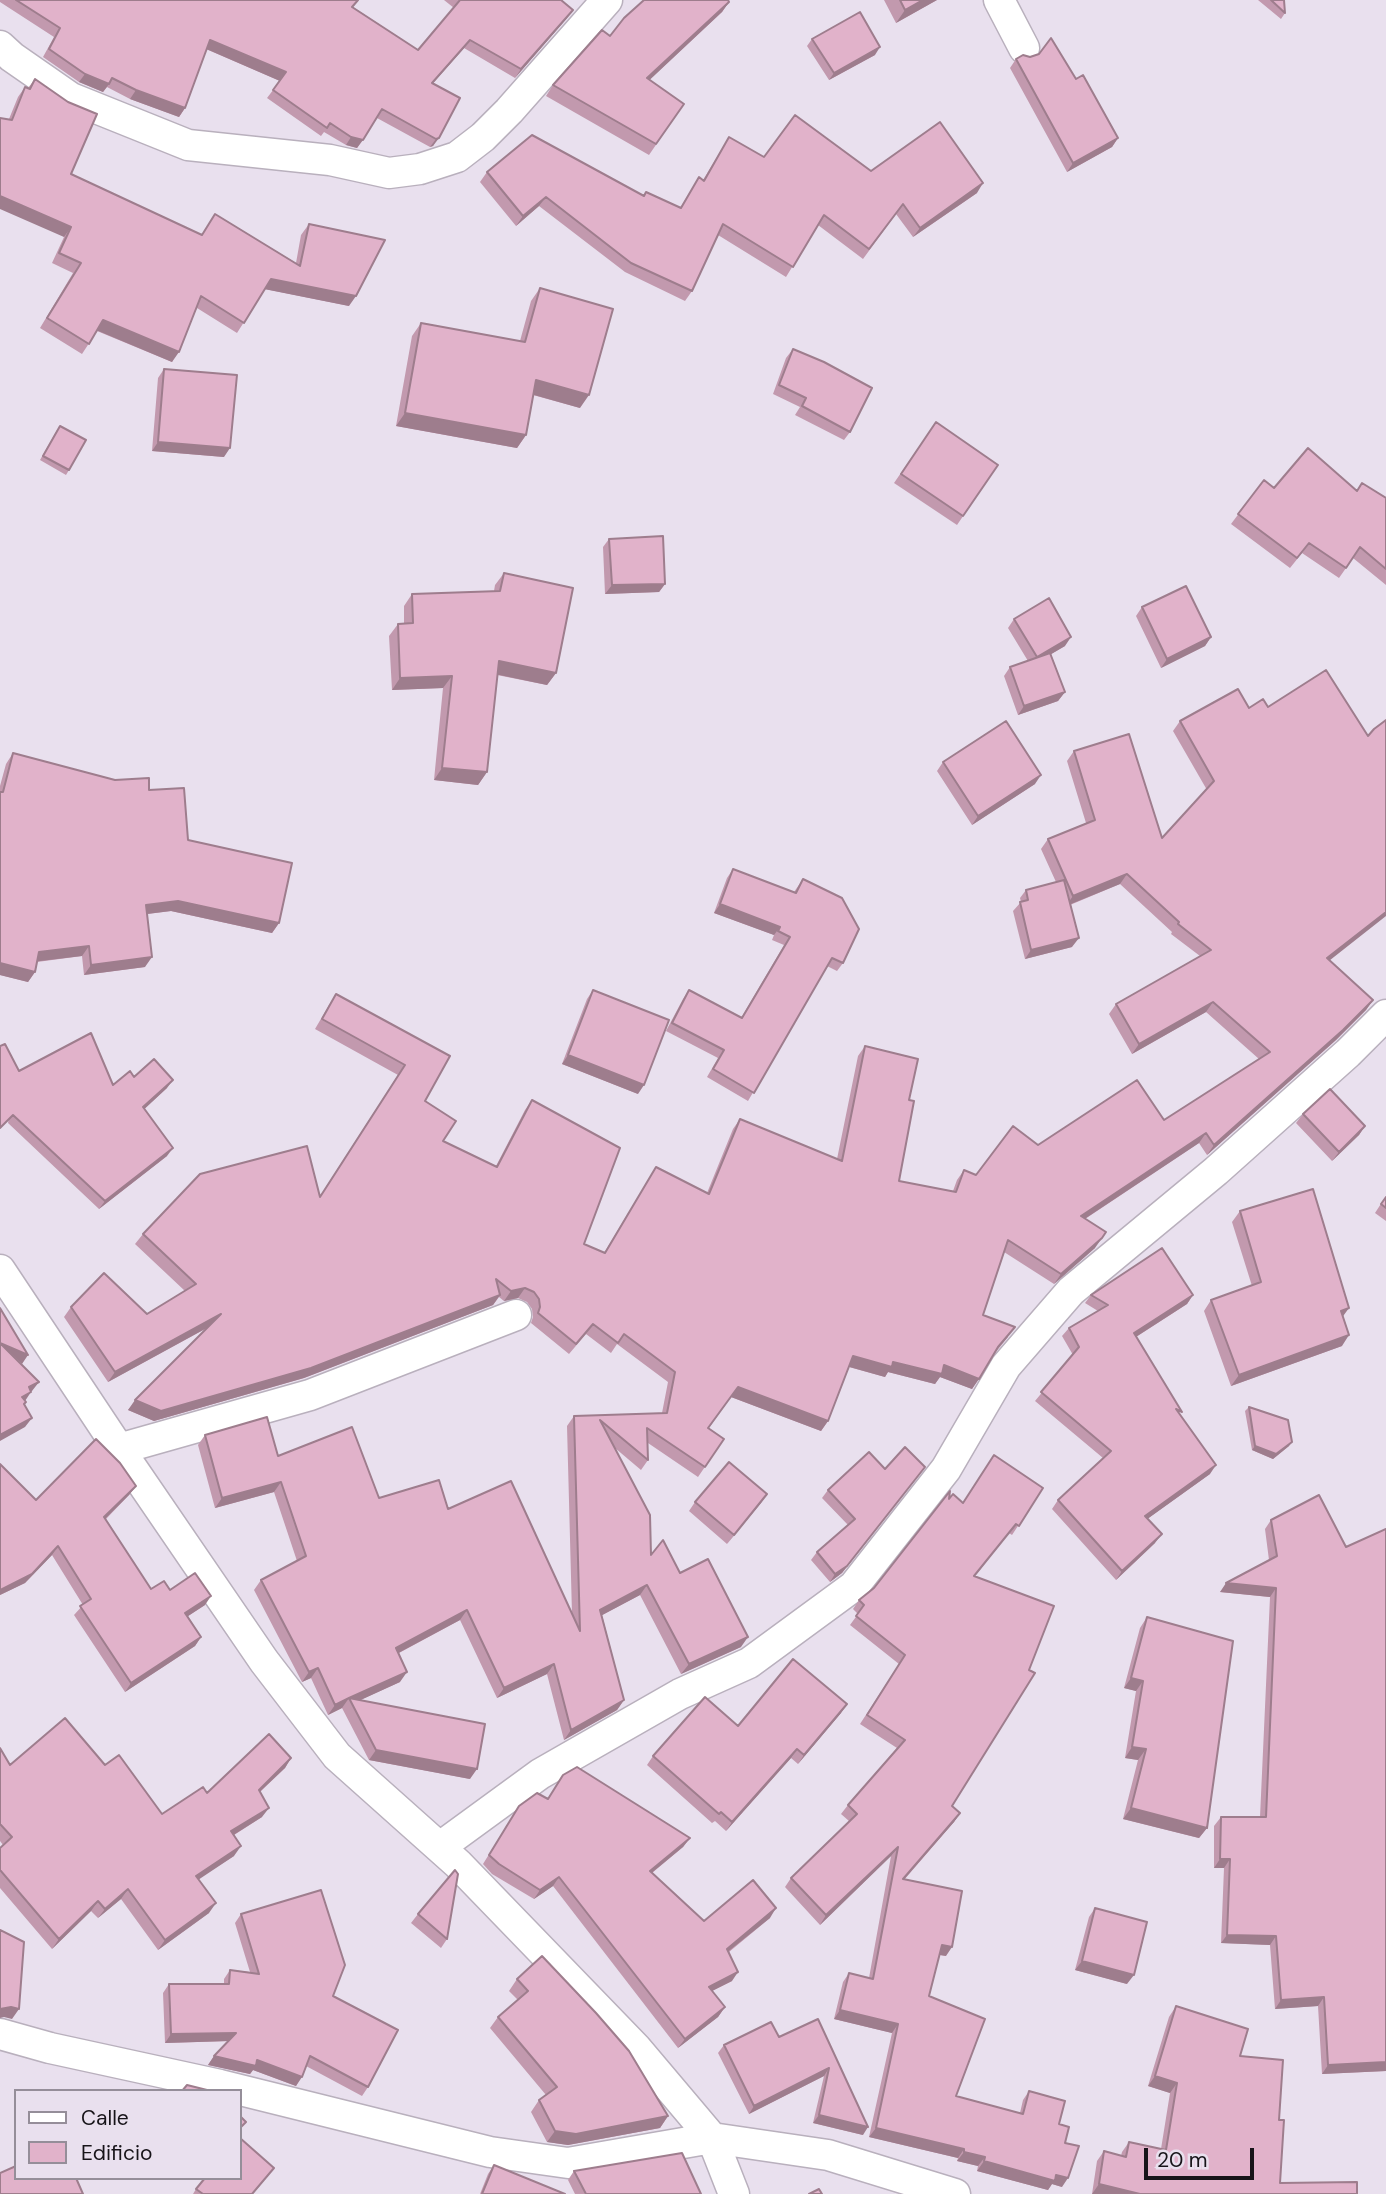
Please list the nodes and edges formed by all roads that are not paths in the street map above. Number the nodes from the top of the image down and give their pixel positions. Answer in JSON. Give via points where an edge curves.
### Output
{"nodes":[{"id":1,"x":607,"y":0,"type":"edge"},
{"id":2,"x":999,"y":0,"type":"edge"},
{"id":3,"x":0,"y":46,"type":"edge"},
{"id":4,"x":1024,"y":48,"type":"dead end"},
{"id":5,"x":1386,"y":1015,"type":"edge"},
{"id":6,"x":0,"y":1270,"type":"edge"},
{"id":7,"x":516,"y":1315,"type":"dead end"},
{"id":8,"x":119,"y":1449,"type":"junction"},
{"id":9,"x":440,"y":1847,"type":"junction"},
{"id":10,"x":0,"y":2034,"type":"edge"},
{"id":11,"x":236,"y":2089,"type":"edge"},
{"id":12,"x":242,"y":2090,"type":"edge"},
{"id":13,"x":712,"y":2138,"type":"junction"},
{"id":14,"x":734,"y":2194,"type":"edge"},
{"id":15,"x":955,"y":2194,"type":"edge"}],
"edges":[{"from":1,"to":3,"type":"street","via":[[483,137],[457,157],[389,173],[330,160],[188,145],[71,98]]},
{"from":2,"to":4,"type":"street"},
{"from":5,"to":9,"type":"street","via":[[1216,1171],[1071,1291],[1006,1366],[946,1469],[854,1587],[749,1663],[680,1694],[540,1774]]},
{"from":6,"to":8,"type":"street"},
{"from":7,"to":8,"type":"street","via":[[310,1395]]},
{"from":8,"to":9,"type":"street","via":[[264,1661],[337,1756]]},
{"from":9,"to":13,"type":"street","via":[[636,2048]]},
{"from":10,"to":11,"type":"street"},
{"from":12,"to":13,"type":"street","via":[[490,2152],[568,2163]]},
{"from":13,"to":14,"type":"street"},
{"from":13,"to":15,"type":"street","via":[[828,2155]]}]}
